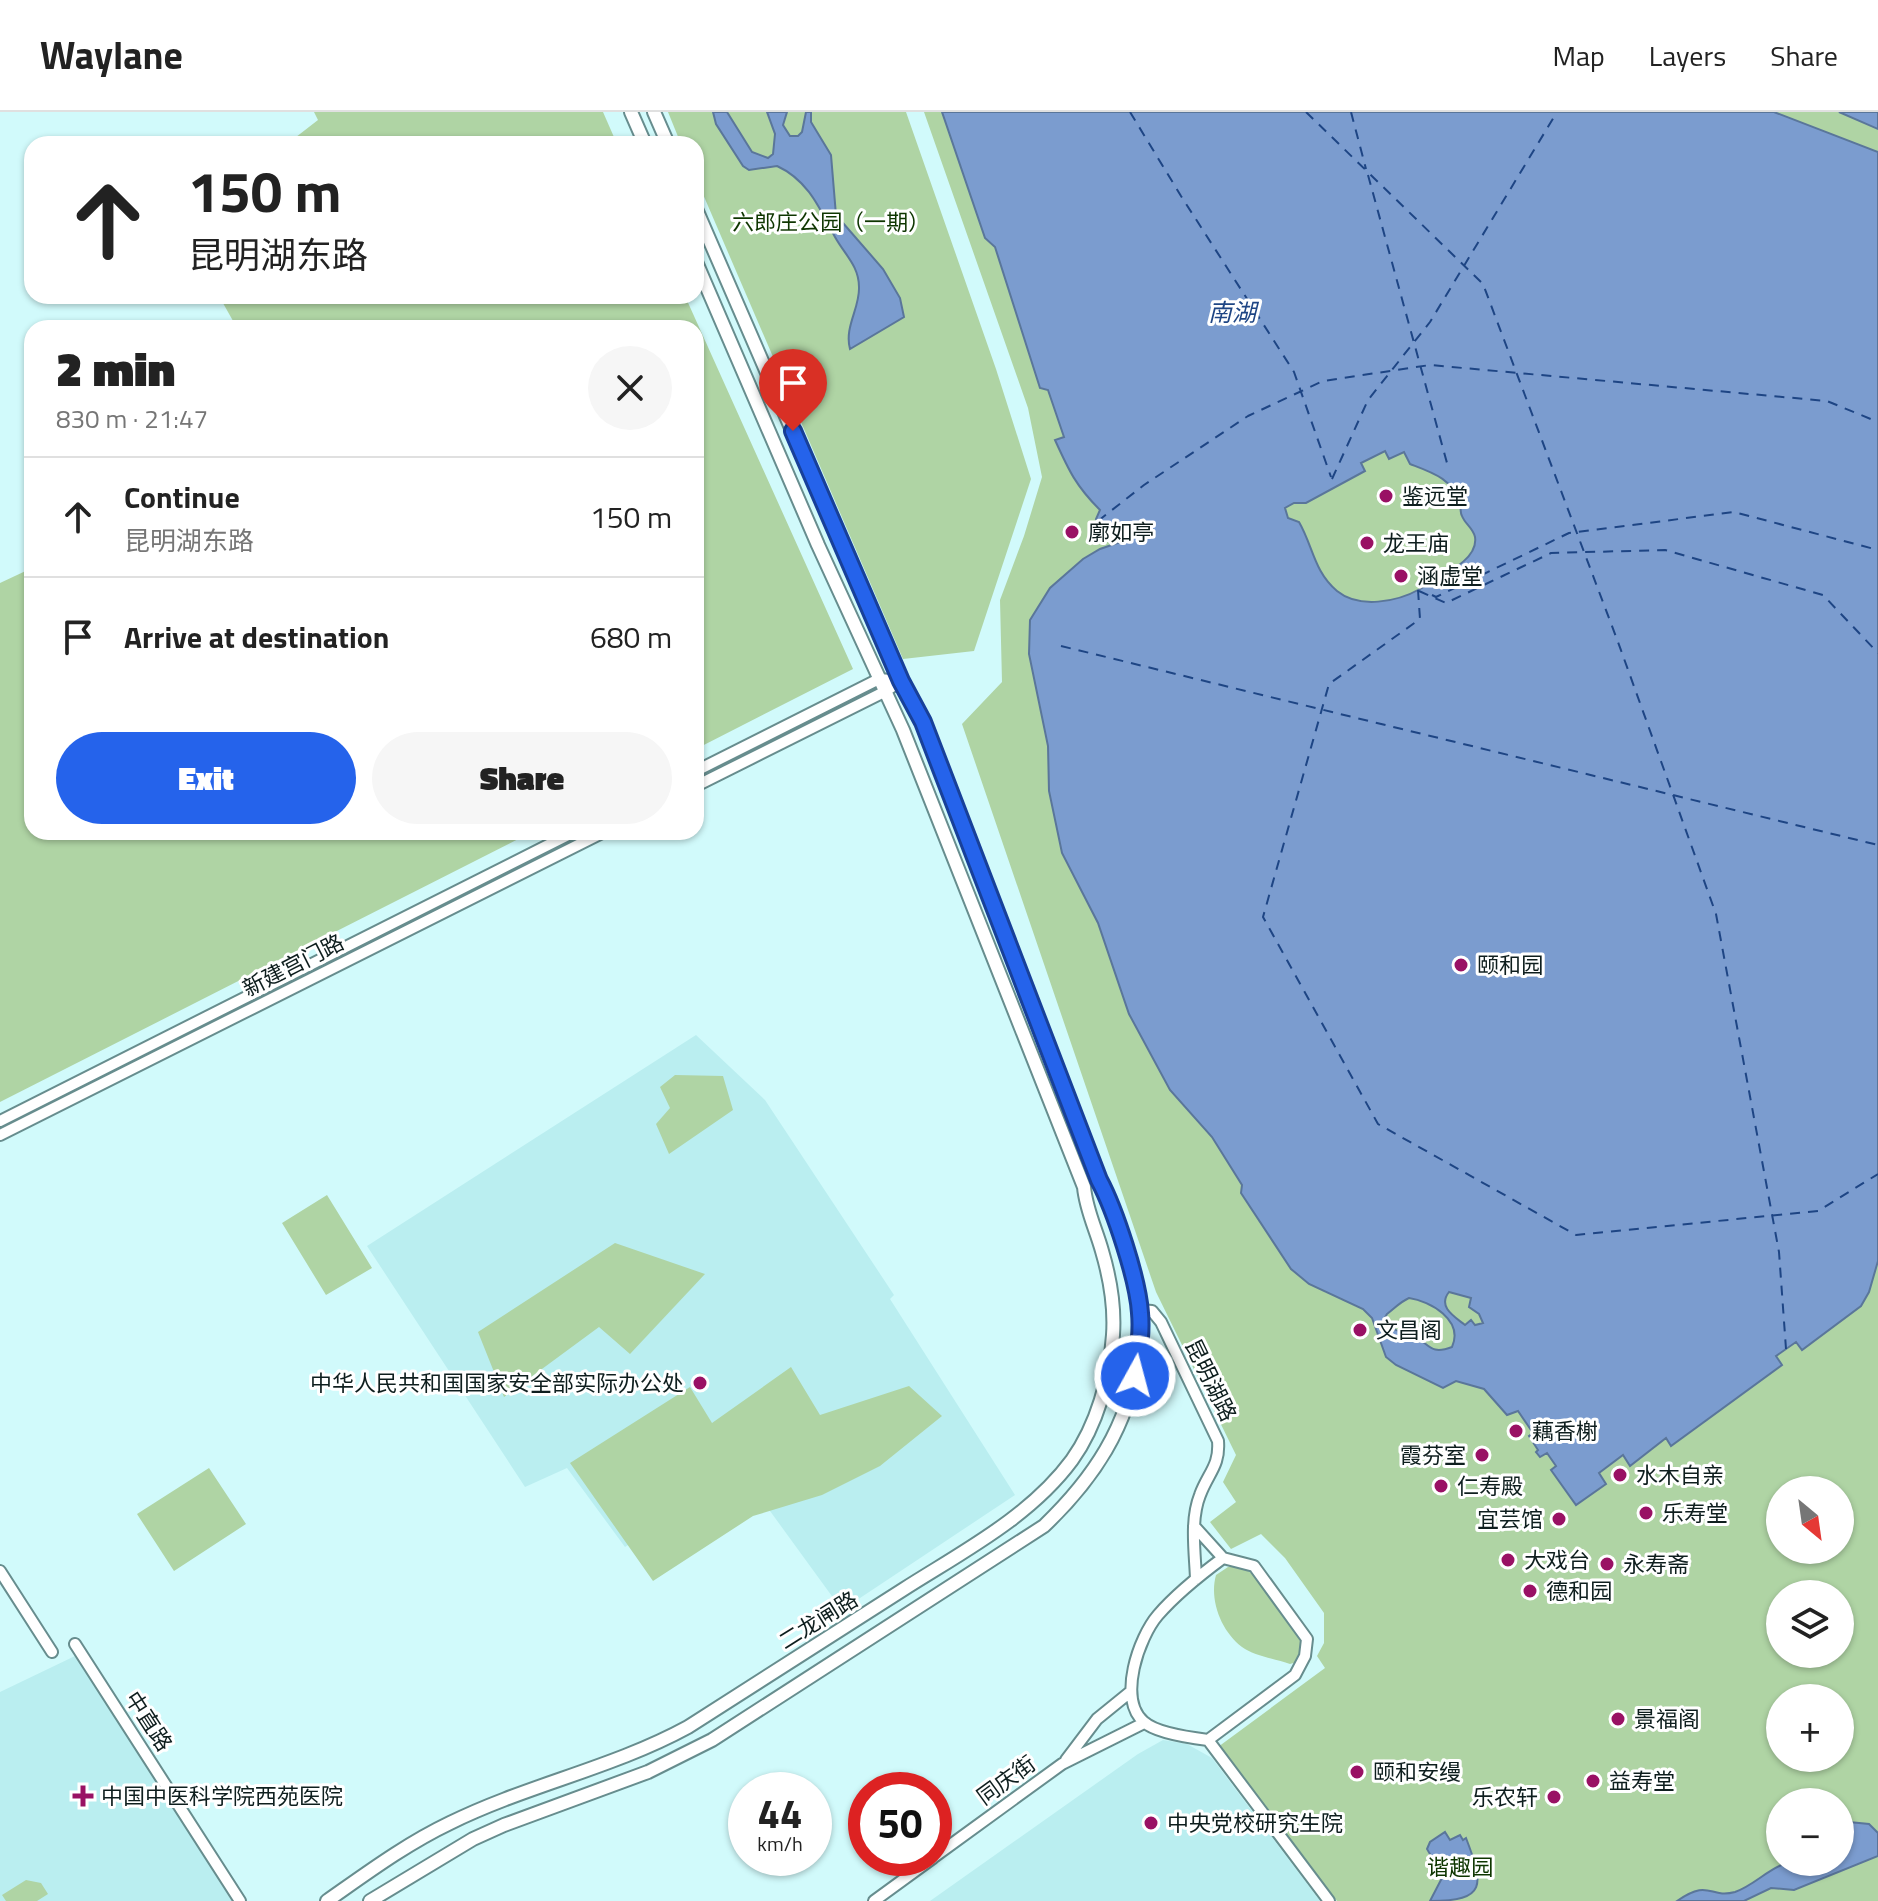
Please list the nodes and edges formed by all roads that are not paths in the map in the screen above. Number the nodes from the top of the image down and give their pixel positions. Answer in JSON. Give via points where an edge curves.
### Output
{"nodes":[{"id":1,"x":631,"y":112,"type":"edge"},
{"id":2,"x":654,"y":112,"type":"edge"},
{"id":3,"x":642,"y":136,"type":"edge"},
{"id":4,"x":664,"y":136,"type":"edge"},
{"id":5,"x":704,"y":227,"type":"edge"},
{"id":6,"x":704,"y":280,"type":"edge"},
{"id":7,"x":879,"y":679,"type":"junction"},
{"id":8,"x":901,"y":681,"type":"junction"},
{"id":9,"x":884,"y":692,"type":"junction"},
{"id":10,"x":704,"y":767,"type":"edge"},
{"id":11,"x":704,"y":782,"type":"edge"},
{"id":12,"x":558,"y":840,"type":"edge"},
{"id":13,"x":588,"y":840,"type":"edge"},
{"id":14,"x":0,"y":1121,"type":"edge"},
{"id":15,"x":0,"y":1135,"type":"edge"},
{"id":16,"x":1140,"y":1310,"type":"junction"},
{"id":17,"x":1194,"y":1526,"type":"junction"},
{"id":18,"x":1223,"y":1558,"type":"junction"},
{"id":19,"x":0,"y":1571,"type":"edge"},
{"id":20,"x":1196,"y":1579,"type":"junction"},
{"id":21,"x":0,"y":1580,"type":"edge"},
{"id":22,"x":911,"y":1585,"type":"junction"},
{"id":23,"x":923,"y":1603,"type":"junction"},
{"id":24,"x":75,"y":1644,"type":"dead end"},
{"id":25,"x":1129,"y":1693,"type":"junction"},
{"id":26,"x":1144,"y":1723,"type":"junction"},
{"id":27,"x":1208,"y":1740,"type":"junction"},
{"id":28,"x":1062,"y":1764,"type":"junction"},
{"id":29,"x":952,"y":1844,"type":"edge"},
{"id":30,"x":908,"y":1876,"type":"edge"},
{"id":31,"x":240,"y":1901,"type":"edge"},
{"id":32,"x":327,"y":1901,"type":"edge"},
{"id":33,"x":370,"y":1901,"type":"edge"},
{"id":34,"x":874,"y":1901,"type":"edge"},
{"id":35,"x":1329,"y":1901,"type":"edge"}],
"edges":[{"from":1,"to":3,"type":"main road"},
{"from":2,"to":4,"type":"main road"},
{"from":5,"to":8,"type":"main road","name":"二龙闸路"},
{"from":6,"to":7,"type":"main road","name":"二龙闸路"},
{"from":7,"to":8,"type":"street"},
{"from":7,"to":9,"type":"main road","name":"二龙闸路"},
{"from":7,"to":10,"type":"street"},
{"from":8,"to":9,"type":"street"},
{"from":8,"to":16,"type":"main road","name":"二龙闸路","via":[[957,805],[1109,1198]]},
{"from":9,"to":11,"type":"street"},
{"from":9,"to":22,"type":"main road","name":"二龙闸路","via":[[1084,1187],[1113,1295],[1109,1374],[1073,1459],[1041,1496]]},
{"from":12,"to":14,"type":"street","name":"新建宫门路"},
{"from":13,"to":15,"type":"street","name":"新建宫门路"},
{"from":16,"to":17,"type":"street","name":"昆明湖路","via":[[1152,1311],[1161,1322],[1218,1441],[1219,1457],[1199,1496]]},
{"from":16,"to":23,"type":"main road","name":"二龙闸路","via":[[1131,1394],[1115,1436],[1089,1477],[1044,1526]]},
{"from":17,"to":18,"type":"street"},
{"from":17,"to":20,"type":"street","name":"昆明湖路"},
{"from":18,"to":20,"type":"street"},
{"from":18,"to":27,"type":"street","via":[[1254,1566],[1307,1639],[1295,1675]]},
{"from":19,"to":21,"type":"street","via":[[50,1653]]},
{"from":20,"to":25,"type":"street","via":[[1156,1617],[1134,1664]]},
{"from":22,"to":23,"type":"main road"},
{"from":22,"to":32,"type":"main road","name":"二龙闸路","via":[[667,1739],[451,1822]]},
{"from":23,"to":33,"type":"main road","name":"二龙闸路","via":[[696,1748],[648,1772],[484,1834]]},
{"from":24,"to":31,"type":"street","name":"中直路"},
{"from":25,"to":26,"type":"street"},
{"from":25,"to":28,"type":"street","via":[[1097,1719]]},
{"from":26,"to":27,"type":"street"},
{"from":26,"to":28,"type":"street"},
{"from":27,"to":35,"type":"street"},
{"from":28,"to":29,"type":"street","name":"同庆街"},
{"from":30,"to":34,"type":"street","name":"同庆街"}]}
